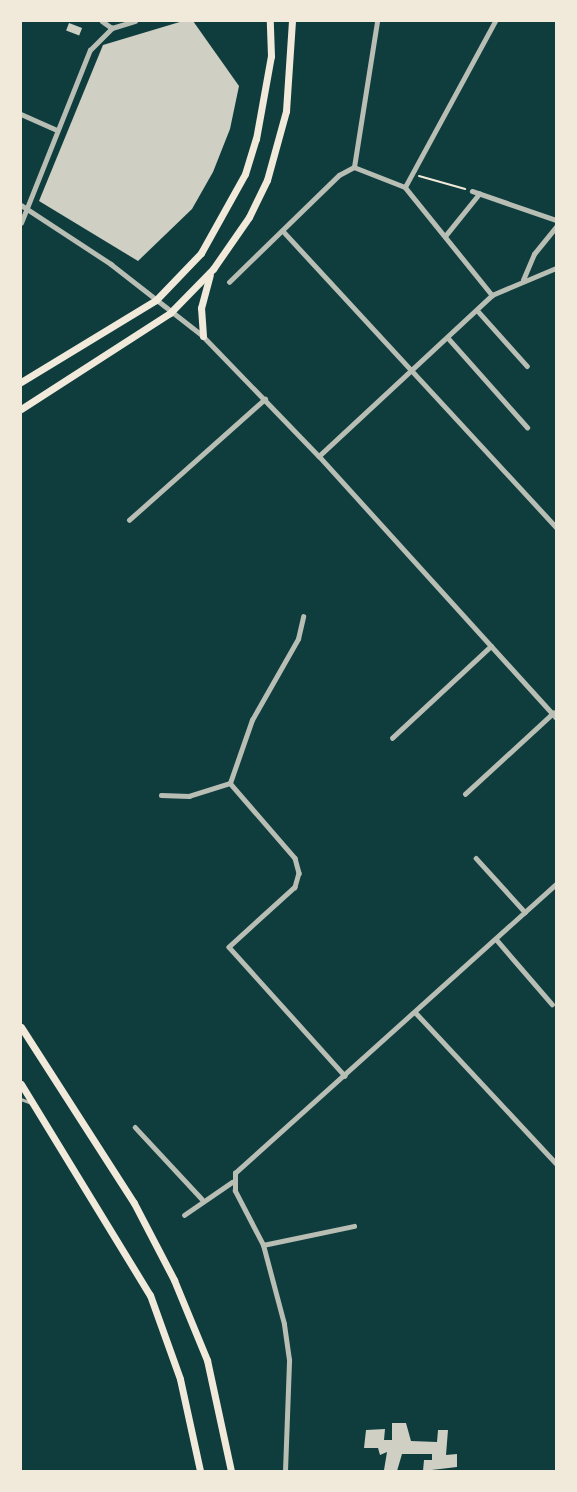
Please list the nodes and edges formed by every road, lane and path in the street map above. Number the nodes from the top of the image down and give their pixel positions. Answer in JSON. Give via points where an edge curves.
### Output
{"nodes":[{"id":1,"x":102,"y":21,"type":"edge"},
{"id":2,"x":135,"y":21,"type":"edge"},
{"id":3,"x":270,"y":21,"type":"edge"},
{"id":4,"x":292,"y":21,"type":"edge"},
{"id":5,"x":377,"y":21,"type":"edge"},
{"id":6,"x":495,"y":21,"type":"edge"},
{"id":7,"x":112,"y":28,"type":"junction"},
{"id":8,"x":21,"y":114,"type":"edge"},
{"id":9,"x":57,"y":130,"type":"junction"},
{"id":10,"x":354,"y":167,"type":"junction"},
{"id":11,"x":414,"y":175,"type":"junction"},
{"id":12,"x":405,"y":187,"type":"junction"},
{"id":13,"x":472,"y":191,"type":"joint"},
{"id":14,"x":480,"y":194,"type":"junction"},
{"id":15,"x":21,"y":205,"type":"edge"},
{"id":16,"x":27,"y":207,"type":"junction"},
{"id":17,"x":556,"y":220,"type":"edge"},
{"id":18,"x":21,"y":223,"type":"edge"},
{"id":19,"x":556,"y":227,"type":"edge"},
{"id":20,"x":283,"y":231,"type":"junction"},
{"id":21,"x":446,"y":235,"type":"junction"},
{"id":22,"x":213,"y":268,"type":"junction"},
{"id":23,"x":556,"y":268,"type":"edge"},
{"id":24,"x":523,"y":280,"type":"junction"},
{"id":25,"x":229,"y":282,"type":"dead end"},
{"id":26,"x":492,"y":295,"type":"junction"},
{"id":27,"x":156,"y":300,"type":"junction"},
{"id":28,"x":477,"y":310,"type":"junction"},
{"id":29,"x":170,"y":313,"type":"junction"},
{"id":30,"x":203,"y":336,"type":"junction"},
{"id":31,"x":449,"y":339,"type":"junction"},
{"id":32,"x":527,"y":366,"type":"dead end"},
{"id":33,"x":414,"y":371,"type":"junction"},
{"id":34,"x":21,"y":382,"type":"edge"},
{"id":35,"x":265,"y":399,"type":"junction"},
{"id":36,"x":21,"y":409,"type":"edge"},
{"id":37,"x":527,"y":427,"type":"dead end"},
{"id":38,"x":319,"y":456,"type":"junction"},
{"id":39,"x":129,"y":520,"type":"dead end"},
{"id":40,"x":556,"y":528,"type":"edge"},
{"id":41,"x":303,"y":617,"type":"dead end"},
{"id":42,"x":491,"y":646,"type":"junction"},
{"id":43,"x":554,"y":715,"type":"edge"},
{"id":44,"x":392,"y":738,"type":"dead end"},
{"id":45,"x":230,"y":783,"type":"junction"},
{"id":46,"x":465,"y":794,"type":"dead end"},
{"id":47,"x":161,"y":795,"type":"dead end"},
{"id":48,"x":476,"y":858,"type":"dead end"},
{"id":49,"x":556,"y":884,"type":"edge"},
{"id":50,"x":525,"y":912,"type":"junction"},
{"id":51,"x":496,"y":939,"type":"junction"},
{"id":52,"x":552,"y":1004,"type":"dead end"},
{"id":53,"x":416,"y":1014,"type":"junction"},
{"id":54,"x":21,"y":1027,"type":"edge"},
{"id":55,"x":345,"y":1076,"type":"junction"},
{"id":56,"x":21,"y":1084,"type":"edge"},
{"id":57,"x":21,"y":1099,"type":"edge"},
{"id":58,"x":34,"y":1105,"type":"junction"},
{"id":59,"x":135,"y":1127,"type":"dead end"},
{"id":60,"x":556,"y":1163,"type":"edge"},
{"id":61,"x":232,"y":1182,"type":"junction"},
{"id":62,"x":202,"y":1199,"type":"junction"},
{"id":63,"x":184,"y":1215,"type":"dead end"},
{"id":64,"x":354,"y":1226,"type":"dead end"},
{"id":65,"x":263,"y":1246,"type":"junction"},
{"id":66,"x":200,"y":1471,"type":"edge"},
{"id":67,"x":231,"y":1471,"type":"edge"},
{"id":68,"x":285,"y":1471,"type":"edge"}],
"edges":[{"from":1,"to":7,"type":"street"},
{"from":2,"to":7,"type":"street"},
{"from":3,"to":27,"type":"main road","via":[[271,56],[263,113],[245,174],[200,253]]},
{"from":4,"to":22,"type":"main road","via":[[286,111],[267,180],[248,217]]},
{"from":5,"to":10,"type":"street"},
{"from":6,"to":11,"type":"street"},
{"from":7,"to":9,"type":"street","via":[[90,50]]},
{"from":8,"to":9,"type":"street"},
{"from":9,"to":16,"type":"street"},
{"from":10,"to":12,"type":"street"},
{"from":10,"to":20,"type":"street","via":[[339,175]]},
{"from":11,"to":12,"type":"street"},
{"from":11,"to":13,"type":"path"},
{"from":12,"to":21,"type":"street"},
{"from":13,"to":14,"type":"street"},
{"from":14,"to":17,"type":"street"},
{"from":14,"to":21,"type":"street"},
{"from":15,"to":16,"type":"street"},
{"from":16,"to":18,"type":"street"},
{"from":16,"to":27,"type":"street"},
{"from":19,"to":24,"type":"street","via":[[534,254]]},
{"from":20,"to":25,"type":"street"},
{"from":20,"to":33,"type":"street"},
{"from":21,"to":26,"type":"street"},
{"from":22,"to":29,"type":"main road"},
{"from":22,"to":30,"type":"main road","via":[[202,299]]},
{"from":23,"to":24,"type":"street"},
{"from":24,"to":26,"type":"street"},
{"from":26,"to":28,"type":"street"},
{"from":27,"to":29,"type":"street"},
{"from":27,"to":34,"type":"main road"},
{"from":28,"to":31,"type":"street"},
{"from":28,"to":32,"type":"street"},
{"from":29,"to":30,"type":"street"},
{"from":29,"to":36,"type":"main road"},
{"from":30,"to":35,"type":"street"},
{"from":31,"to":33,"type":"street"},
{"from":31,"to":37,"type":"street"},
{"from":33,"to":38,"type":"street"},
{"from":33,"to":40,"type":"street"},
{"from":35,"to":38,"type":"street"},
{"from":35,"to":39,"type":"street"},
{"from":38,"to":42,"type":"street"},
{"from":41,"to":45,"type":"street","via":[[298,640],[278,668],[252,720]]},
{"from":42,"to":43,"type":"street"},
{"from":42,"to":44,"type":"street"},
{"from":43,"to":46,"type":"street"},
{"from":45,"to":47,"type":"street","via":[[189,796]]},
{"from":45,"to":55,"type":"street","via":[[296,858],[299,873],[294,887],[229,947]]},
{"from":48,"to":50,"type":"street"},
{"from":49,"to":50,"type":"street"},
{"from":50,"to":51,"type":"street"},
{"from":51,"to":52,"type":"street"},
{"from":51,"to":53,"type":"street"},
{"from":53,"to":55,"type":"street"},
{"from":53,"to":60,"type":"street"},
{"from":54,"to":67,"type":"main road","via":[[134,1203],[174,1280],[207,1360]]},
{"from":55,"to":61,"type":"street","via":[[240,1166]]},
{"from":56,"to":58,"type":"main road"},
{"from":57,"to":58,"type":"lane"},
{"from":58,"to":66,"type":"main road","via":[[150,1295],[180,1380]]},
{"from":59,"to":62,"type":"street"},
{"from":61,"to":62,"type":"street"},
{"from":61,"to":65,"type":"street"},
{"from":62,"to":63,"type":"street"},
{"from":64,"to":65,"type":"street"},
{"from":65,"to":68,"type":"street","via":[[289,1360]]}]}
